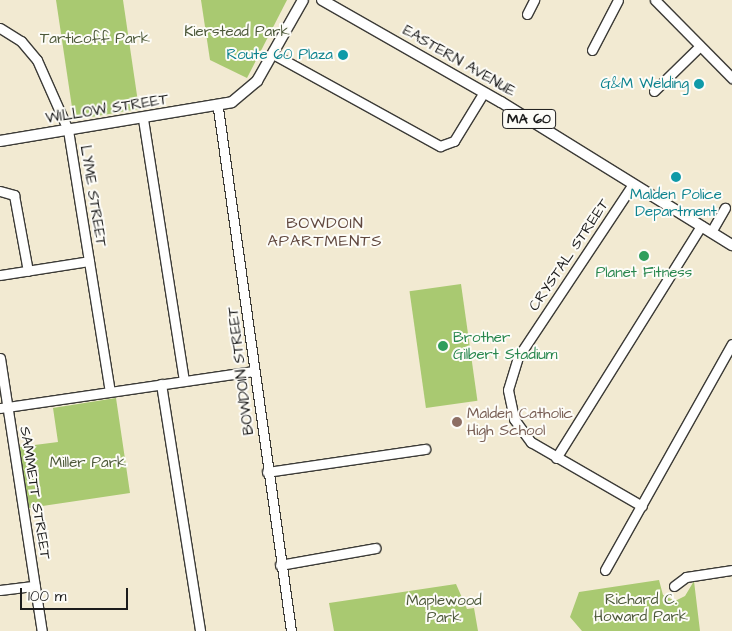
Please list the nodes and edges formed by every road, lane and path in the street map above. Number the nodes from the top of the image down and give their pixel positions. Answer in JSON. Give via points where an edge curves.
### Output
{"nodes":[{"id":1,"x":303,"y":0,"type":"edge"},
{"id":2,"x":322,"y":0,"type":"edge"},
{"id":3,"x":534,"y":0,"type":"edge"},
{"id":4,"x":618,"y":0,"type":"edge"},
{"id":5,"x":655,"y":0,"type":"edge"},
{"id":6,"x":528,"y":14,"type":"dead end"},
{"id":7,"x":0,"y":28,"type":"edge"},
{"id":8,"x":700,"y":46,"type":"junction"},
{"id":9,"x":592,"y":50,"type":"dead end"},
{"id":10,"x":273,"y":54,"type":"junction"},
{"id":11,"x":732,"y":78,"type":"edge"},
{"id":12,"x":654,"y":91,"type":"dead end"},
{"id":13,"x":484,"y":92,"type":"junction"},
{"id":14,"x":218,"y":108,"type":"junction"},
{"id":15,"x":143,"y":119,"type":"junction"},
{"id":16,"x":68,"y":130,"type":"junction"},
{"id":17,"x":0,"y":141,"type":"edge"},
{"id":18,"x":634,"y":184,"type":"junction"},
{"id":19,"x":0,"y":191,"type":"edge"},
{"id":20,"x":726,"y":208,"type":"dead end"},
{"id":21,"x":701,"y":226,"type":"junction"},
{"id":22,"x":711,"y":232,"type":"junction"},
{"id":23,"x":732,"y":245,"type":"edge"},
{"id":24,"x":89,"y":261,"type":"junction"},
{"id":25,"x":28,"y":271,"type":"junction"},
{"id":26,"x":0,"y":275,"type":"edge"},
{"id":27,"x":732,"y":344,"type":"edge"},
{"id":28,"x":0,"y":358,"type":"edge"},
{"id":29,"x":254,"y":370,"type":"junction"},
{"id":30,"x":184,"y":380,"type":"junction"},
{"id":31,"x":161,"y":384,"type":"junction"},
{"id":32,"x":110,"y":392,"type":"junction"},
{"id":33,"x":4,"y":408,"type":"edge"},
{"id":34,"x":425,"y":449,"type":"dead end"},
{"id":35,"x":556,"y":458,"type":"junction"},
{"id":36,"x":267,"y":472,"type":"junction"},
{"id":37,"x":642,"y":506,"type":"junction"},
{"id":38,"x":375,"y":548,"type":"dead end"},
{"id":39,"x":280,"y":565,"type":"junction"},
{"id":40,"x":605,"y":570,"type":"dead end"},
{"id":41,"x":732,"y":570,"type":"edge"},
{"id":42,"x":35,"y":586,"type":"junction"},
{"id":43,"x":674,"y":586,"type":"dead end"},
{"id":44,"x":0,"y":590,"type":"edge"},
{"id":45,"x":42,"y":631,"type":"edge"},
{"id":46,"x":200,"y":631,"type":"edge"},
{"id":47,"x":291,"y":631,"type":"edge"}],
"edges":[{"from":1,"to":10,"type":"main road"},
{"from":2,"to":13,"type":"main road","name":"EASTERN AVENUE","number":"MA 60"},
{"from":3,"to":6,"type":"street"},
{"from":4,"to":9,"type":"street"},
{"from":5,"to":8,"type":"street"},
{"from":7,"to":16,"type":"street","name":"LYME STREET","via":[[24,44],[37,60]]},
{"from":8,"to":11,"type":"street"},
{"from":8,"to":12,"type":"street"},
{"from":10,"to":13,"type":"street","via":[[440,146],[454,141]]},
{"from":10,"to":14,"type":"main road","via":[[249,91]]},
{"from":13,"to":18,"type":"main road","name":"EASTERN AVENUE","number":"MA 60"},
{"from":14,"to":15,"type":"main road","name":"WILLOW STREET"},
{"from":14,"to":29,"type":"street","name":"BOWDOIN STREET"},
{"from":15,"to":16,"type":"main road","name":"WILLOW STREET"},
{"from":15,"to":30,"type":"street"},
{"from":16,"to":17,"type":"main road","name":"WILLOW STREET"},
{"from":16,"to":24,"type":"street","name":"LYME STREET"},
{"from":18,"to":21,"type":"main road","name":"EASTERN AVENUE","number":"MA 60"},
{"from":18,"to":35,"type":"street","name":"CRYSTAL STREET","via":[[518,356],[509,379],[508,400],[519,428],[530,442]]},
{"from":19,"to":25,"type":"street","via":[[14,195]]},
{"from":20,"to":22,"type":"street"},
{"from":21,"to":22,"type":"main road","name":"EASTERN AVENUE","number":"MA 60"},
{"from":21,"to":35,"type":"street"},
{"from":22,"to":23,"type":"main road","name":"EASTERN AVENUE","number":"MA 60"},
{"from":24,"to":25,"type":"street"},
{"from":24,"to":32,"type":"street","name":"LYME STREET"},
{"from":25,"to":26,"type":"street"},
{"from":27,"to":37,"type":"street"},
{"from":28,"to":33,"type":"street","name":"SAMMETT STREET"},
{"from":29,"to":30,"type":"street"},
{"from":29,"to":36,"type":"street","name":"BOWDOIN STREET"},
{"from":30,"to":31,"type":"street"},
{"from":31,"to":32,"type":"street"},
{"from":31,"to":46,"type":"street"},
{"from":32,"to":33,"type":"street"},
{"from":33,"to":42,"type":"street","name":"SAMMETT STREET"},
{"from":34,"to":36,"type":"street"},
{"from":35,"to":37,"type":"street","name":"CRYSTAL STREET"},
{"from":36,"to":39,"type":"street","name":"BOWDOIN STREET"},
{"from":37,"to":40,"type":"street"},
{"from":38,"to":39,"type":"street"},
{"from":39,"to":47,"type":"street","name":"BOWDOIN STREET"},
{"from":41,"to":43,"type":"street","via":[[686,577]]},
{"from":42,"to":44,"type":"street"},
{"from":42,"to":45,"type":"street","name":"SAMMETT STREET"}]}
